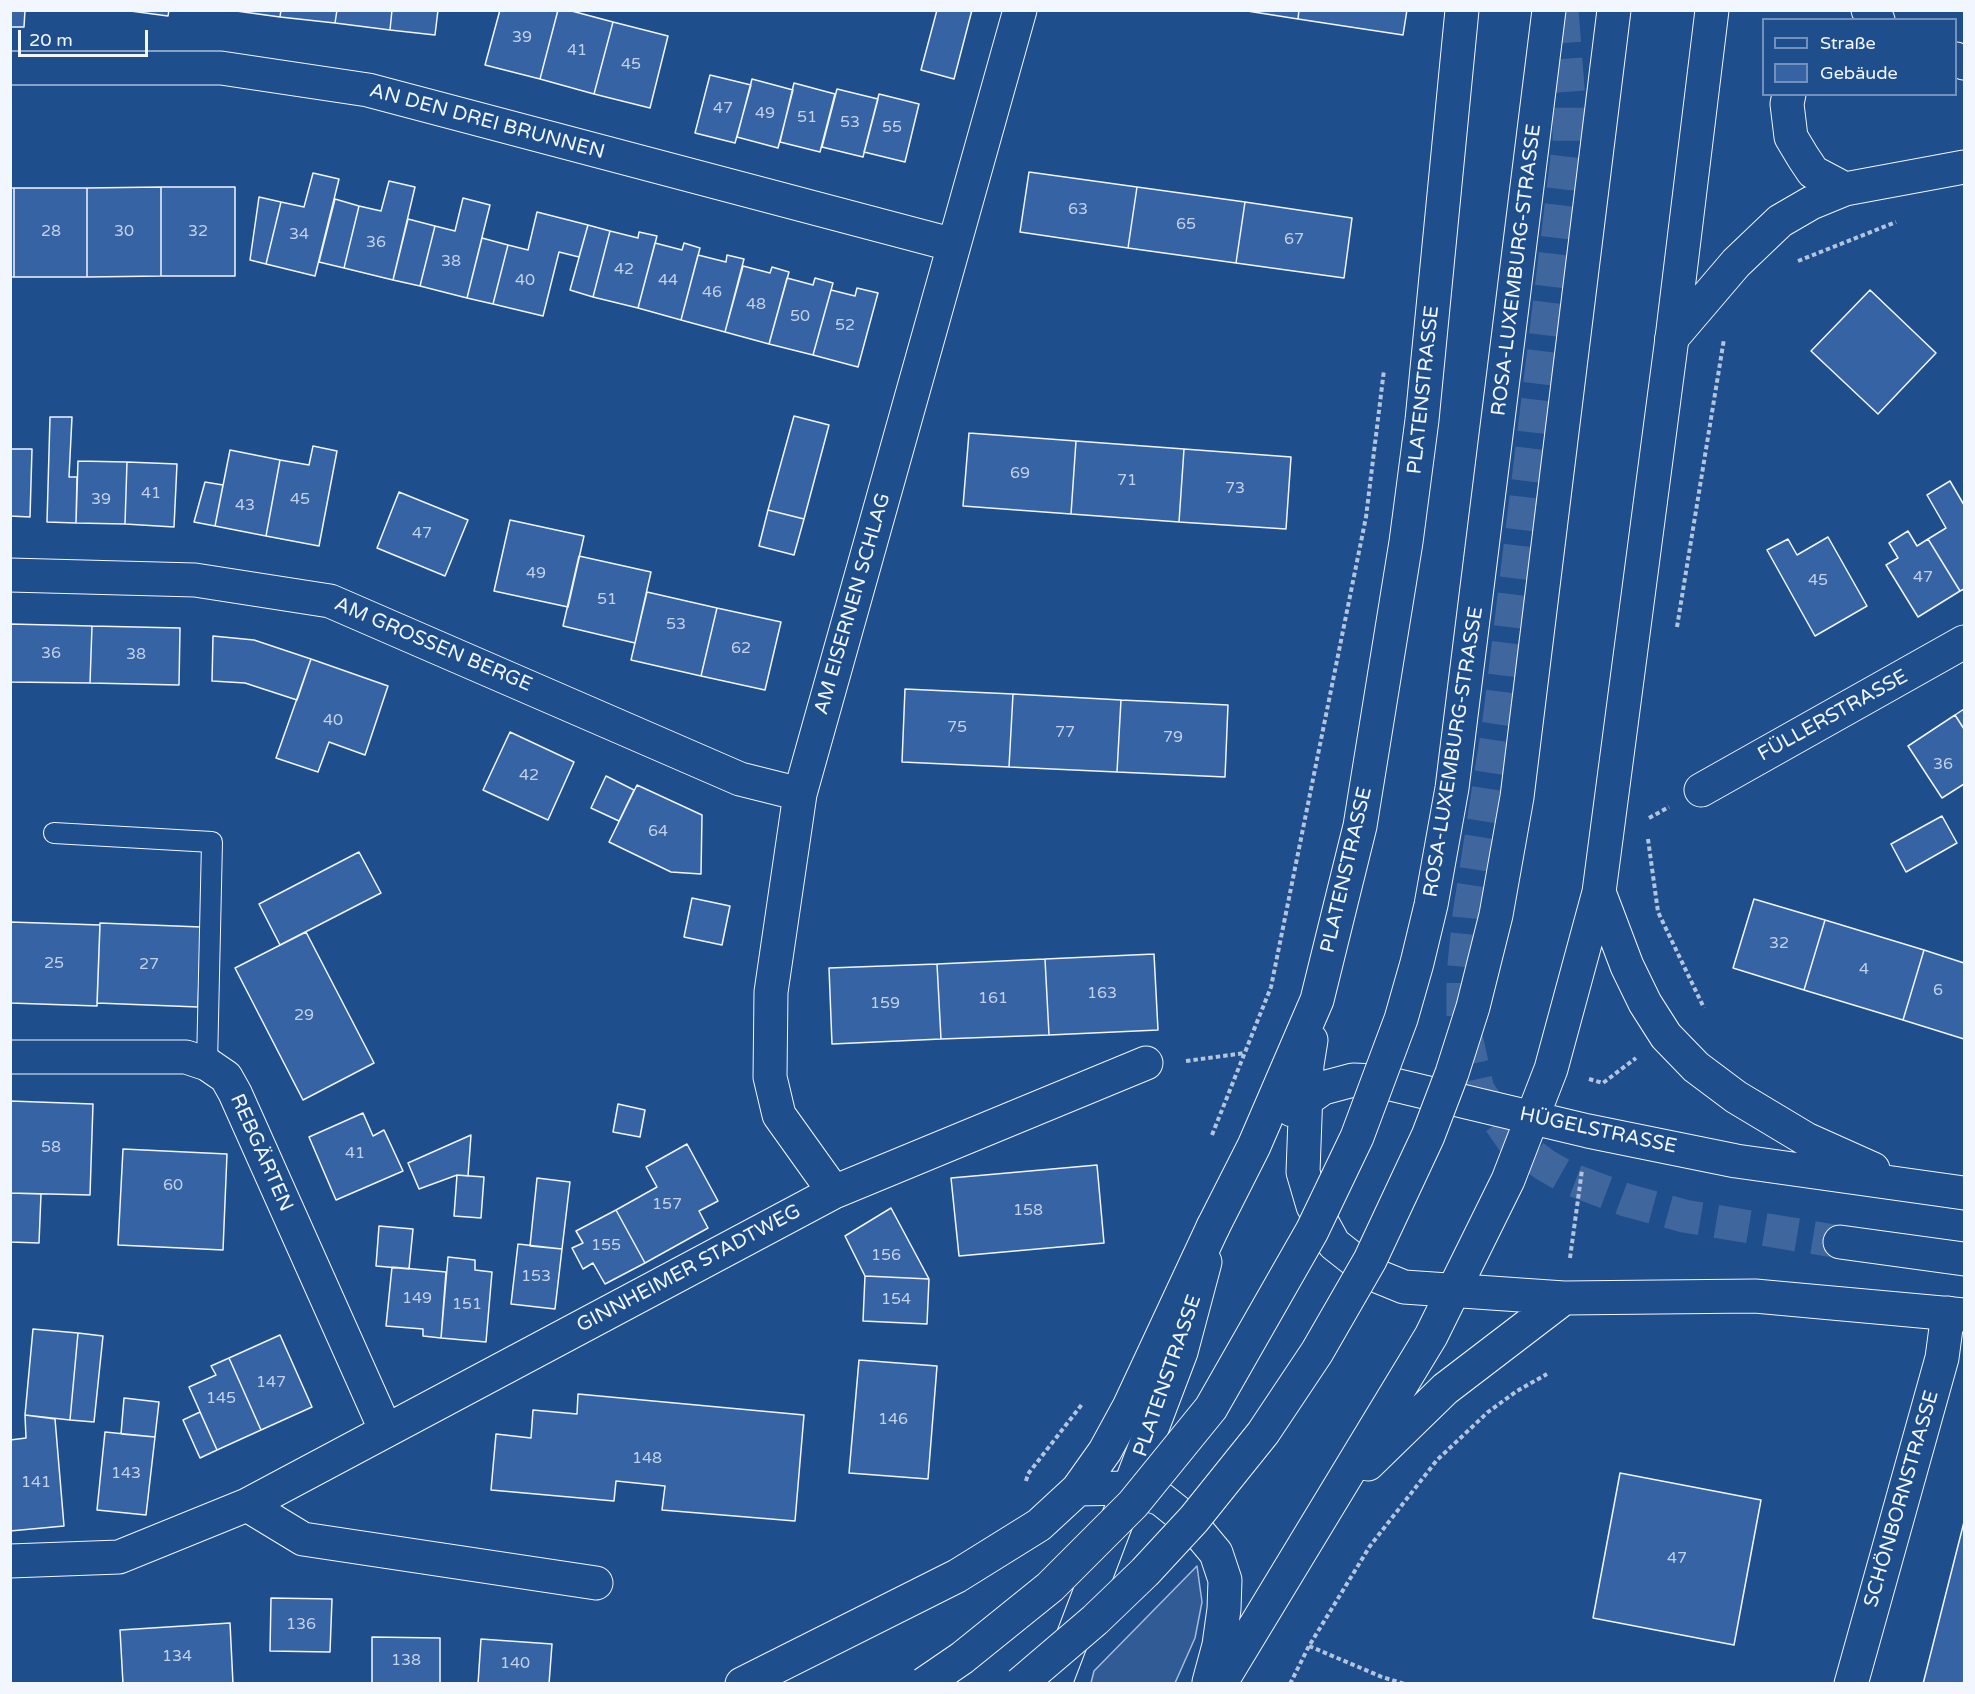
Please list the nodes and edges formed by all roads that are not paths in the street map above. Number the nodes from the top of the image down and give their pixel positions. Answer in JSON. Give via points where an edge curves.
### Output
{"nodes":[{"id":1,"x":1020,"y":10,"type":"edge"},
{"id":2,"x":1462,"y":10,"type":"edge"},
{"id":3,"x":1549,"y":10,"type":"edge"},
{"id":4,"x":1614,"y":10,"type":"edge"},
{"id":5,"x":1712,"y":10,"type":"edge"},
{"id":6,"x":10,"y":68,"type":"edge"},
{"id":7,"x":1789,"y":96,"type":"edge"},
{"id":8,"x":1965,"y":167,"type":"edge"},
{"id":9,"x":1845,"y":189,"type":"junction"},
{"id":10,"x":954,"y":245,"type":"junction"},
{"id":11,"x":1672,"y":338,"type":"junction"},
{"id":12,"x":10,"y":574,"type":"edge"},
{"id":13,"x":1965,"y":642,"type":"edge"},
{"id":14,"x":1701,"y":790,"type":"dead end"},
{"id":15,"x":800,"y":794,"type":"junction"},
{"id":16,"x":54,"y":833,"type":"dead end"},
{"id":17,"x":1599,"y":892,"type":"junction"},
{"id":18,"x":1317,"y":1000,"type":"junction"},
{"id":19,"x":10,"y":1057,"type":"edge"},
{"id":20,"x":1146,"y":1063,"type":"dead end"},
{"id":21,"x":207,"y":1064,"type":"junction"},
{"id":22,"x":1305,"y":1101,"type":"junction"},
{"id":23,"x":1533,"y":1118,"type":"junction"},
{"id":24,"x":1254,"y":1146,"type":"junction"},
{"id":25,"x":1910,"y":1185,"type":"junction"},
{"id":26,"x":834,"y":1192,"type":"junction"},
{"id":27,"x":1965,"y":1193,"type":"edge"},
{"id":28,"x":1213,"y":1227,"type":"junction"},
{"id":29,"x":1840,"y":1242,"type":"tunnel mouth"},
{"id":30,"x":1965,"y":1259,"type":"edge"},
{"id":31,"x":1456,"y":1291,"type":"junction"},
{"id":32,"x":1564,"y":1298,"type":"junction"},
{"id":33,"x":1956,"y":1314,"type":"edge"},
{"id":34,"x":386,"y":1431,"type":"junction"},
{"id":35,"x":1128,"y":1488,"type":"junction"},
{"id":36,"x":1078,"y":1490,"type":"junction"},
{"id":37,"x":1335,"y":1497,"type":"junction"},
{"id":38,"x":247,"y":1505,"type":"junction"},
{"id":39,"x":10,"y":1561,"type":"edge"},
{"id":40,"x":596,"y":1582,"type":"dead end"},
{"id":41,"x":742,"y":1683,"type":"edge"},
{"id":42,"x":924,"y":1683,"type":"edge"},
{"id":43,"x":1020,"y":1683,"type":"edge"},
{"id":44,"x":1055,"y":1683,"type":"edge"},
{"id":45,"x":1208,"y":1683,"type":"edge"},
{"id":46,"x":1220,"y":1683,"type":"edge"},
{"id":47,"x":1851,"y":1683,"type":"edge"}],
"edges":[{"from":1,"to":10,"type":"main road","name":"AM EISERNEN SCHLAG"},
{"from":2,"to":18,"type":"main road","name":"PLATENSTRASSE","via":[[1422,420],[1406,542],[1360,826]]},
{"from":3,"to":42,"type":"main road","name":"ROSA-LUXEMBURG-STRASSE","bridge":true,"via":[[1452,788],[1417,963],[1365,1116],[1312,1231],[1211,1408],[1133,1504],[1050,1587],[962,1658]]},
{"from":4,"to":43,"type":"main road","bridge":true,"via":[[1517,797],[1493,926],[1452,1073],[1428,1136],[1370,1260],[1317,1352],[1263,1433],[1194,1519],[1144,1572],[1095,1620]]},
{"from":5,"to":11,"type":"main road"},
{"from":6,"to":10,"type":"main road","name":"AN DEN DREI BRUNNEN","via":[[221,68],[368,90]]},
{"from":7,"to":9,"type":"main road","via":[[1791,137],[1803,157],[1814,172]]},
{"from":8,"to":9,"type":"main road"},
{"from":9,"to":11,"type":"main road","via":[[1780,222],[1736,263]]},
{"from":10,"to":15,"type":"main road","name":"AM EISERNEN SCHLAG"},
{"from":11,"to":17,"type":"main road"},
{"from":12,"to":15,"type":"main road","name":"AM GROSSEN BERGE","via":[[195,580],[330,601],[740,779]]},
{"from":13,"to":14,"type":"main road","name":"FÜLLERSTRASSE"},
{"from":15,"to":26,"type":"main road","name":"AM EISERNEN SCHLAG","via":[[771,992],[770,1077],[779,1115]]},
{"from":16,"to":21,"type":"lane","via":[[212,842]]},
{"from":17,"to":23,"type":"main road","via":[[1551,1069]]},
{"from":17,"to":25,"type":"main road","via":[[1645,1003],[1666,1036],[1696,1067],[1736,1097],[1806,1139]]},
{"from":18,"to":22,"type":"main road","via":[[1306,1065]]},
{"from":18,"to":24,"type":"main road","name":"PLATENSTRASSE"},
{"from":19,"to":21,"type":"main road","name":"REBGÄRTEN","via":[[186,1057]]},
{"from":20,"to":26,"type":"main road","name":"GINNHEIMER STADTWEG"},
{"from":21,"to":34,"type":"main road","name":"REBGÄRTEN","via":[[226,1077],[235,1093]]},
{"from":22,"to":23,"type":"main road","name":"HÜGELSTRASSE","via":[[1323,1088],[1353,1080],[1378,1081]]},
{"from":22,"to":24,"type":"main road","name":"HÜGELSTRASSE","via":[[1274,1124]]},
{"from":22,"to":31,"type":"main road","via":[[1303,1172],[1313,1206],[1334,1244],[1383,1279],[1404,1287]]},
{"from":23,"to":25,"type":"main road","name":"HÜGELSTRASSE","via":[[1736,1161]]},
{"from":23,"to":31,"type":"main road"},
{"from":24,"to":28,"type":"main road","name":"PLATENSTRASSE"},
{"from":25,"to":27,"type":"main road","name":"HÜGELSTRASSE"},
{"from":26,"to":34,"type":"main road","name":"GINNHEIMER STADTWEG"},
{"from":28,"to":35,"type":"main road","name":"PLATENSTRASSE","via":[[1181,1352]]},
{"from":28,"to":36,"type":"main road","via":[[1129,1407]]},
{"from":29,"to":30,"type":"main road"},
{"from":31,"to":32,"type":"main road"},
{"from":31,"to":37,"type":"main road"},
{"from":32,"to":33,"type":"main road","via":[[1755,1296]]},
{"from":32,"to":37,"type":"main road","via":[[1445,1389]]},
{"from":33,"to":47,"type":"main road","name":"SCHÖNBORNSTRASSE"},
{"from":34,"to":38,"type":"main road","name":"GINNHEIMER STADTWEG"},
{"from":35,"to":36,"type":"main road"},
{"from":35,"to":44,"type":"main road","name":"PLATENSTRASSE"},
{"from":35,"to":45,"type":"main road","via":[[1161,1499],[1191,1523],[1216,1553],[1225,1580],[1224,1609]]},
{"from":36,"to":41,"type":"main road","via":[[1039,1525],[957,1576]]},
{"from":37,"to":46,"type":"main road"},
{"from":38,"to":39,"type":"main road","name":"GINNHEIMER STADTWEG","via":[[119,1557]]},
{"from":38,"to":40,"type":"main road","via":[[303,1539]]}]}
